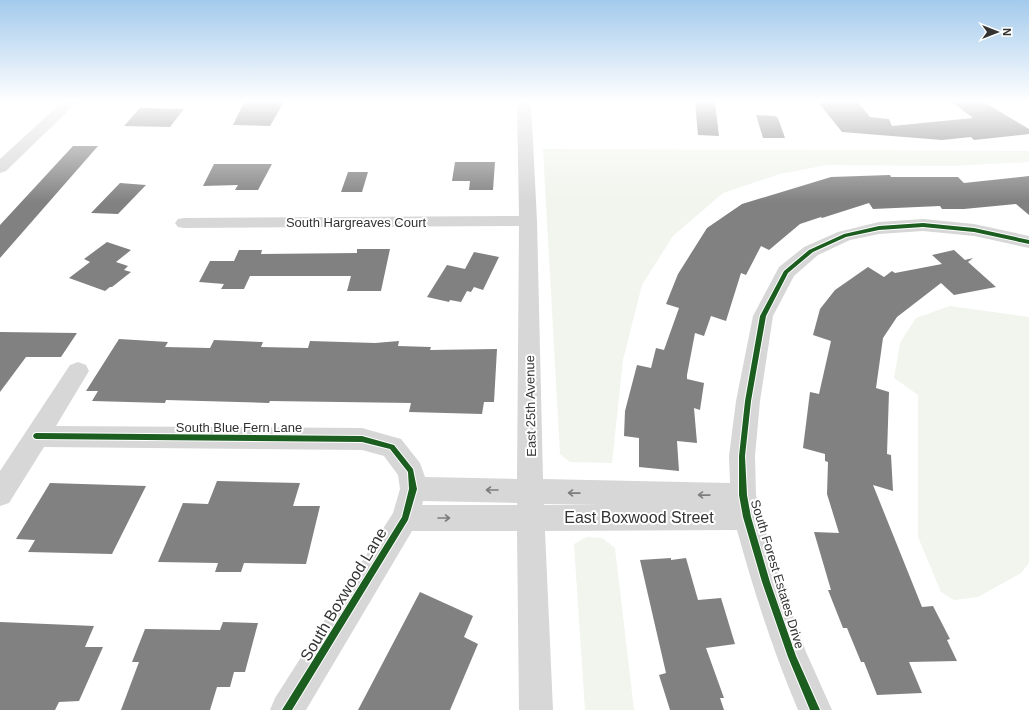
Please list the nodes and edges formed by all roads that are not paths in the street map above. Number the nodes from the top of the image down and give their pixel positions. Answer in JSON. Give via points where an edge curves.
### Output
{"nodes":[{"id":1,"x":35,"y":135,"type":"edge"},
{"id":2,"x":525,"y":135,"type":"edge"},
{"id":3,"x":0,"y":168,"type":"edge"},
{"id":4,"x":184,"y":222,"type":"dead end"},
{"id":5,"x":528,"y":222,"type":"junction"},
{"id":6,"x":1029,"y":242,"type":"edge"},
{"id":7,"x":78,"y":371,"type":"dead end"},
{"id":8,"x":36,"y":436,"type":"junction"},
{"id":9,"x":413,"y":489,"type":"junction"},
{"id":10,"x":0,"y":494,"type":"edge"},
{"id":11,"x":531,"y":505,"type":"junction"},
{"id":12,"x":745,"y":506,"type":"junction"},
{"id":13,"x":405,"y":518,"type":"junction"},
{"id":14,"x":287,"y":710,"type":"edge"},
{"id":15,"x":536,"y":710,"type":"edge"},
{"id":16,"x":815,"y":710,"type":"edge"}],
"edges":[{"from":1,"to":3,"type":"street"},
{"from":2,"to":5,"type":"street","name":"East 25th Avenue"},
{"from":4,"to":5,"type":"street","name":"South Hargreaves Court"},
{"from":5,"to":11,"type":"street","name":"East 25th Avenue"},
{"from":6,"to":12,"type":"street","name":"South Forest Estates Drive","via":[[967,229],[923,225],[879,228],[844,236],[811,251],[786,272],[764,316],[748,401],[742,456]]},
{"from":7,"to":8,"type":"street"},
{"from":8,"to":9,"type":"street","name":"South Blue Fern Lane","via":[[362,439],[392,447],[411,471]]},
{"from":8,"to":10,"type":"street"},
{"from":11,"to":9,"type":"street","one_way":true,"via":[[509,490]]},
{"from":9,"to":13,"type":"street","name":"South Boxwood Lane"},
{"from":11,"to":12,"type":"street","name":"East Boxwood Street"},
{"from":13,"to":11,"type":"street","one_way":true},
{"from":11,"to":15,"type":"street","name":"East 25th Avenue"},
{"from":12,"to":16,"type":"street","name":"South Forest Estates Drive","via":[[766,582],[792,657]]},
{"from":13,"to":14,"type":"street","name":"South Boxwood Lane"}]}
